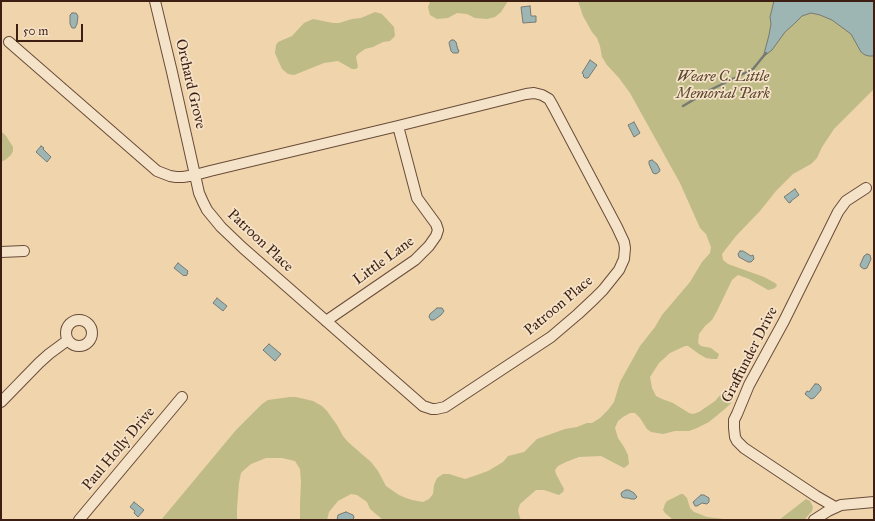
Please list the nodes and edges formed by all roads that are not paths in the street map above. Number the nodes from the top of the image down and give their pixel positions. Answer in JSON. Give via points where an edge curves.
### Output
{"nodes":[{"id":1,"x":155,"y":1,"type":"edge"},
{"id":2,"x":8,"y":42,"type":"dead end"},
{"id":3,"x":398,"y":126,"type":"junction"},
{"id":4,"x":195,"y":175,"type":"junction"},
{"id":5,"x":866,"y":188,"type":"dead end"},
{"id":6,"x":24,"y":251,"type":"dead end"},
{"id":7,"x":1,"y":252,"type":"edge"},
{"id":8,"x":326,"y":321,"type":"junction"},
{"id":9,"x":68,"y":340,"type":"dead end"},
{"id":10,"x":182,"y":397,"type":"dead end"},
{"id":11,"x":1,"y":402,"type":"edge"},
{"id":12,"x":874,"y":502,"type":"edge"},
{"id":13,"x":835,"y":508,"type":"junction"},
{"id":14,"x":79,"y":520,"type":"edge"},
{"id":15,"x":814,"y":520,"type":"edge"}],
"edges":[{"from":1,"to":4,"type":"street","name":"Orchard Grove"},
{"from":2,"to":4,"type":"street","name":"Patroon Place","via":[[157,170],[170,176]]},
{"from":3,"to":4,"type":"street","name":"Patroon Place"},
{"from":3,"to":8,"type":"street","name":"Little Lane","via":[[417,198],[436,224],[436,236],[415,260]]},
{"from":3,"to":8,"type":"street","name":"Patroon Place","via":[[526,94],[546,97],[554,106],[619,231],[624,242],[624,259],[604,290],[564,326],[441,409],[423,406]]},
{"from":4,"to":8,"type":"street","name":"Patroon Place","via":[[201,198],[214,218],[243,248]]},
{"from":5,"to":13,"type":"street","name":"Graffunder Drive","via":[[846,201],[838,212],[749,385],[734,420],[735,437],[744,448]]},
{"from":6,"to":7,"type":"street"},
{"from":9,"to":11,"type":"street","via":[[49,354]]},
{"from":10,"to":14,"type":"street","name":"Paul Holly Drive"},
{"from":12,"to":13,"type":"street","via":[[846,504]]},
{"from":13,"to":15,"type":"street"}]}
